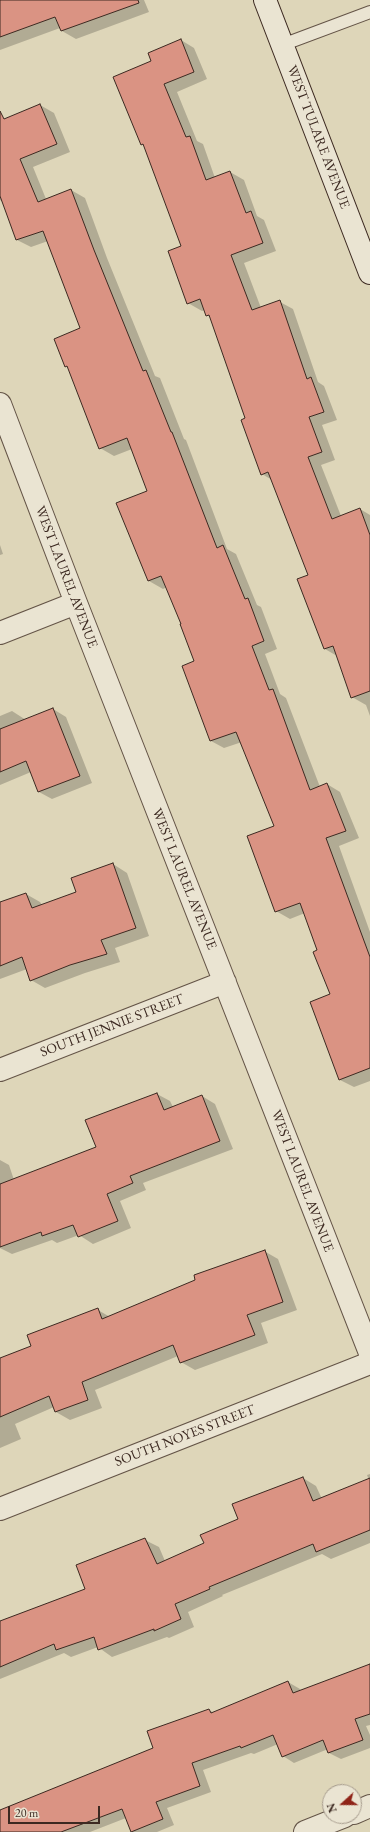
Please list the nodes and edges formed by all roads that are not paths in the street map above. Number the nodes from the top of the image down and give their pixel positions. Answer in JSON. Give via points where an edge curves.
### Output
{"nodes":[{"id":1,"x":265,"y":0,"type":"edge"},
{"id":2,"x":370,"y":12,"type":"edge"},
{"id":3,"x":282,"y":45,"type":"junction"},
{"id":4,"x":370,"y":273,"type":"edge"},
{"id":5,"x":0,"y":404,"type":"edge"},
{"id":6,"x":76,"y":603,"type":"junction"},
{"id":7,"x":0,"y":633,"type":"edge"},
{"id":8,"x":225,"y":982,"type":"junction"},
{"id":9,"x":0,"y":1070,"type":"edge"},
{"id":10,"x":370,"y":1353,"type":"edge"},
{"id":11,"x":370,"y":1363,"type":"edge"},
{"id":12,"x":0,"y":1509,"type":"edge"},
{"id":13,"x":325,"y":1824,"type":"edge"},
{"id":14,"x":305,"y":1832,"type":"edge"}],
"edges":[{"from":1,"to":3,"type":"street","name":"WEST TULARE AVENUE"},
{"from":2,"to":3,"type":"lane"},
{"from":3,"to":4,"type":"street","name":"WEST TULARE AVENUE"},
{"from":5,"to":6,"type":"street","name":"WEST LAUREL AVENUE"},
{"from":6,"to":7,"type":"street"},
{"from":6,"to":8,"type":"street","name":"WEST LAUREL AVENUE"},
{"from":8,"to":9,"type":"street","name":"SOUTH JENNIE STREET"},
{"from":8,"to":10,"type":"street","name":"WEST LAUREL AVENUE"},
{"from":11,"to":12,"type":"street","name":"SOUTH NOYES STREET"},
{"from":13,"to":14,"type":"street"}]}
